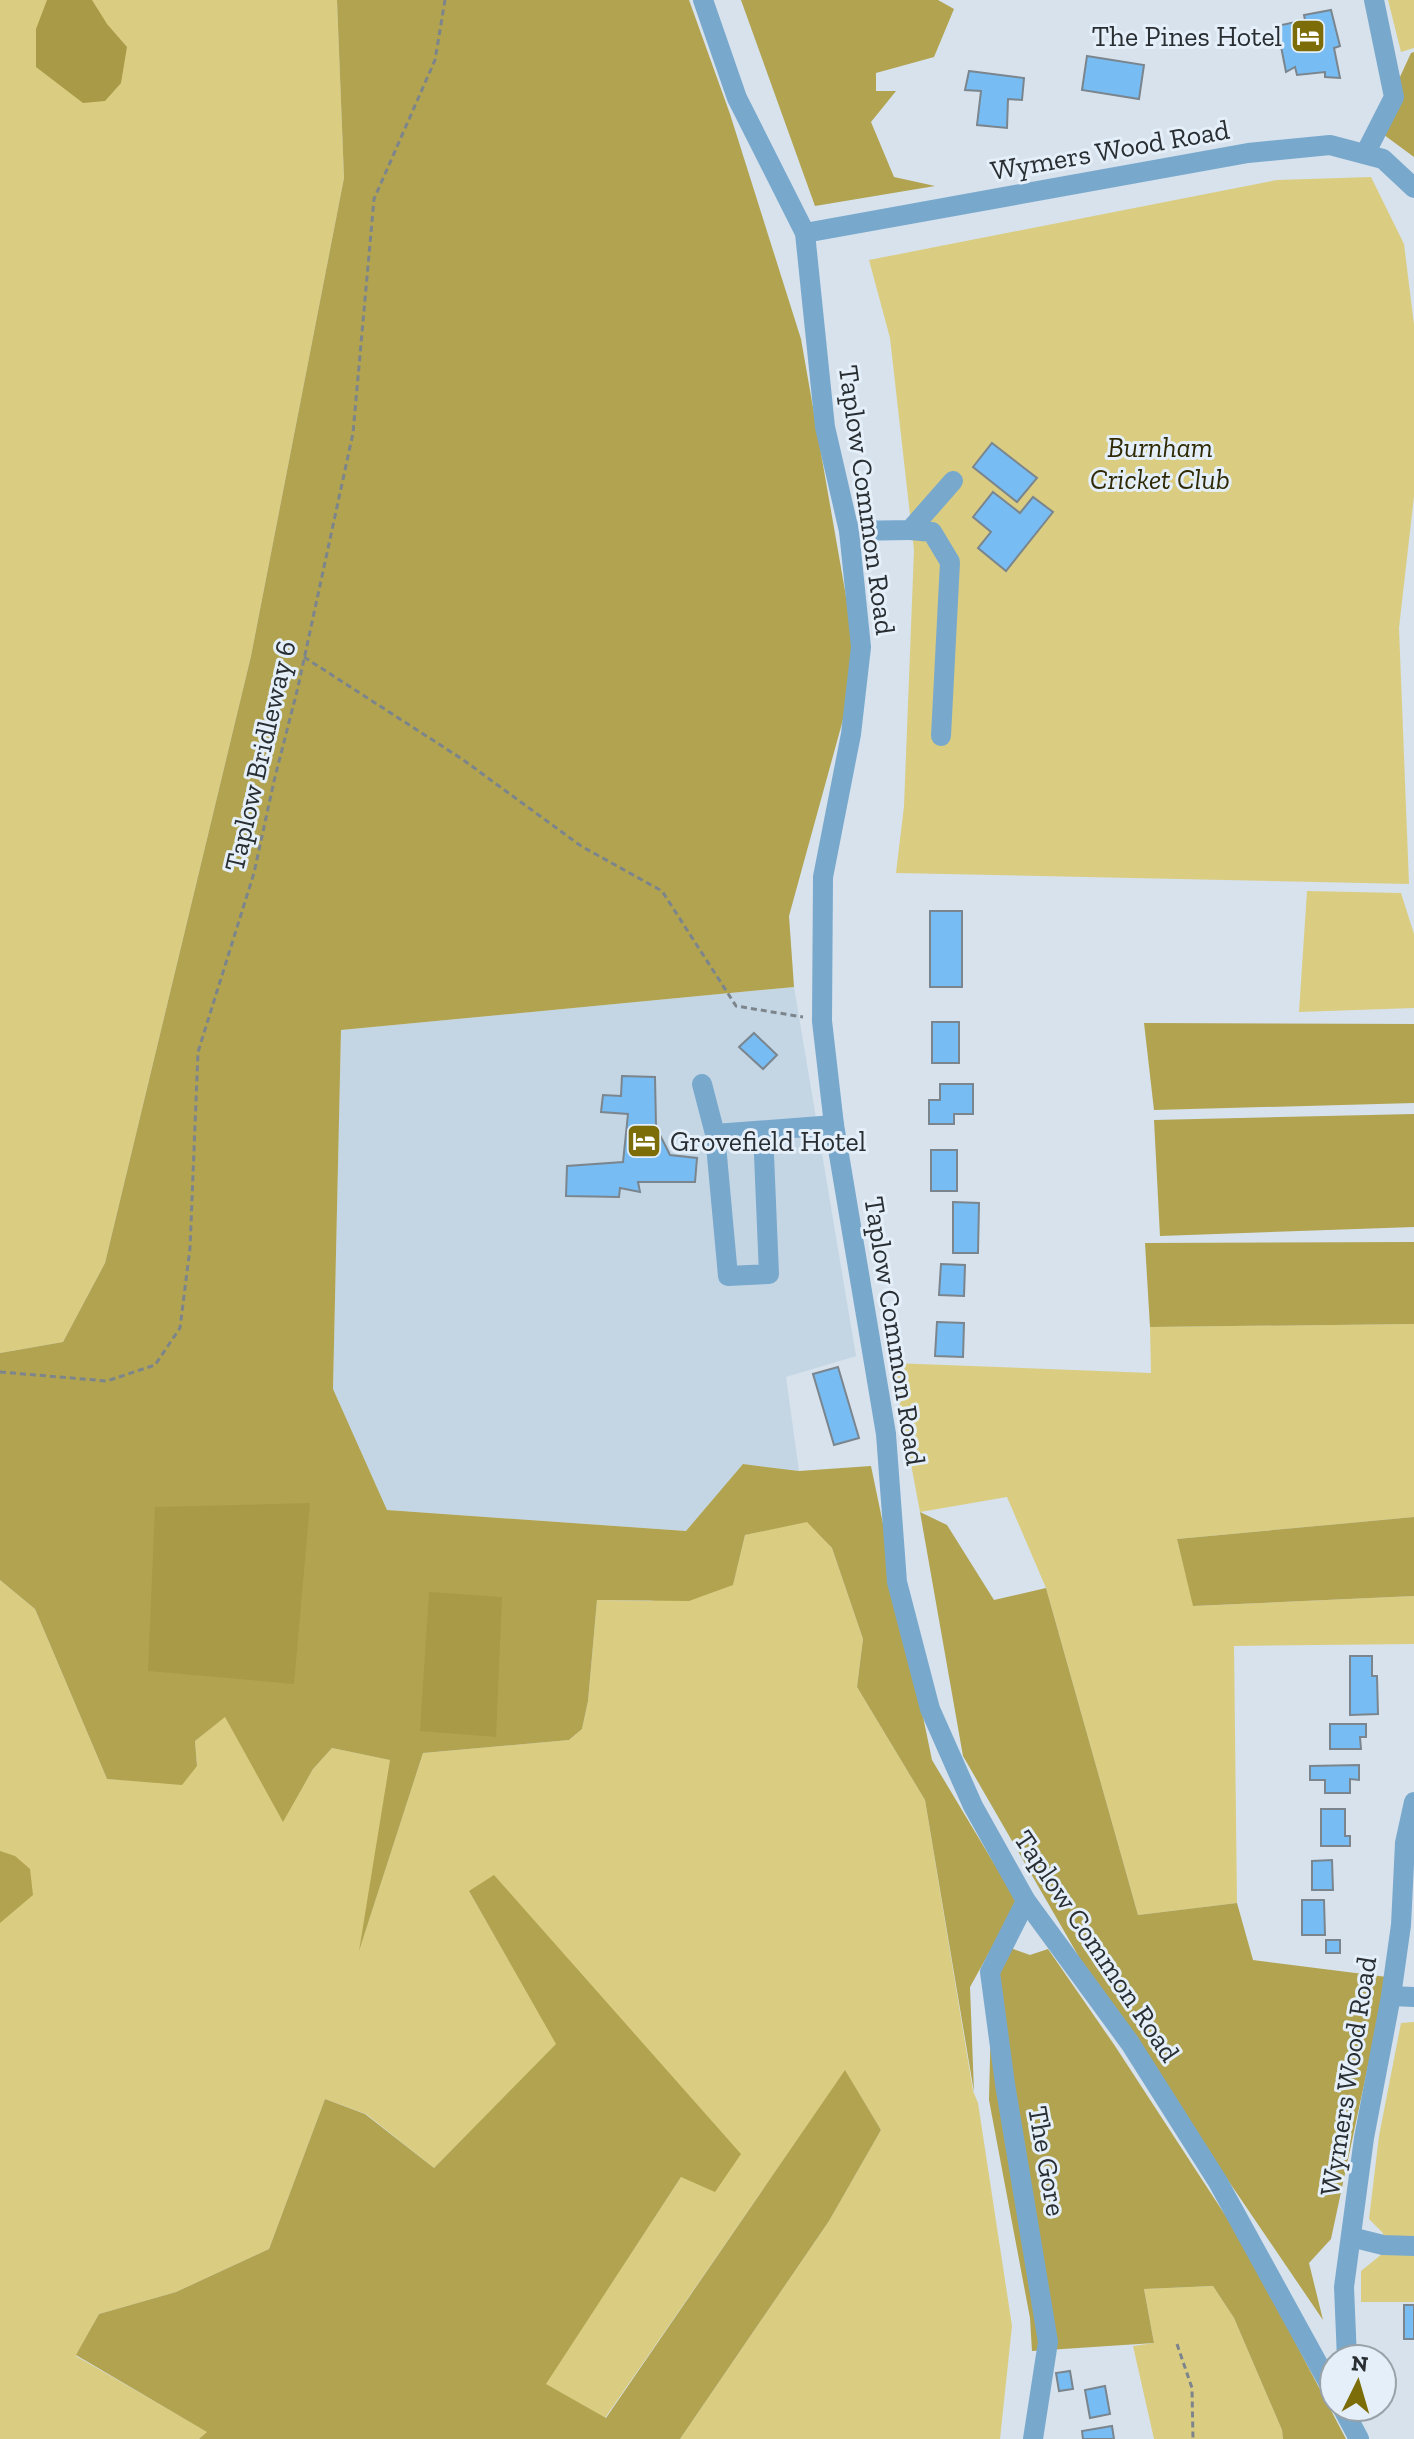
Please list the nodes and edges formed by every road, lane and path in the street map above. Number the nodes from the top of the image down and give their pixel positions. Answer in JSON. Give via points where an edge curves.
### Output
{"nodes":[{"id":1,"x":445,"y":0,"type":"edge"},
{"id":2,"x":703,"y":0,"type":"edge"},
{"id":3,"x":1374,"y":0,"type":"edge"},
{"id":4,"x":1365,"y":154,"type":"junction"},
{"id":5,"x":1414,"y":188,"type":"edge"},
{"id":6,"x":805,"y":233,"type":"junction"},
{"id":7,"x":953,"y":481,"type":"dead end"},
{"id":8,"x":910,"y":530,"type":"junction"},
{"id":9,"x":849,"y":531,"type":"junction"},
{"id":10,"x":304,"y":657,"type":"junction"},
{"id":11,"x":941,"y":736,"type":"dead end"},
{"id":12,"x":822,"y":1021,"type":"junction"},
{"id":13,"x":702,"y":1084,"type":"dead end"},
{"id":14,"x":834,"y":1125,"type":"junction"},
{"id":15,"x":763,"y":1131,"type":"junction"},
{"id":16,"x":715,"y":1134,"type":"junction"},
{"id":17,"x":0,"y":1372,"type":"edge"},
{"id":18,"x":1414,"y":1802,"type":"edge"},
{"id":19,"x":1026,"y":1901,"type":"junction"},
{"id":20,"x":1391,"y":1996,"type":"junction"},
{"id":21,"x":1414,"y":1997,"type":"edge"},
{"id":22,"x":1351,"y":2237,"type":"junction"},
{"id":23,"x":1414,"y":2246,"type":"edge"},
{"id":24,"x":1346,"y":2343,"type":"edge"},
{"id":25,"x":1177,"y":2344,"type":"dead end"},
{"id":26,"x":1318,"y":2364,"type":"edge"},
{"id":27,"x":1033,"y":2439,"type":"edge"},
{"id":28,"x":1193,"y":2439,"type":"edge"}],
"edges":[{"from":1,"to":10,"type":"path","name":"Taplow Bridleway 6","via":[[435,60],[374,199],[353,433]]},
{"from":2,"to":6,"type":"street","name":"Taplow Common Road","via":[[737,98]]},
{"from":3,"to":4,"type":"street","via":[[1394,97]]},
{"from":4,"to":5,"type":"street","name":"Wymers Wood Road","via":[[1383,159]]},
{"from":4,"to":6,"type":"street","name":"Wymers Wood Road","via":[[1330,145],[1248,153]]},
{"from":6,"to":9,"type":"street","name":"Taplow Common Road","via":[[825,427]]},
{"from":7,"to":8,"type":"street"},
{"from":8,"to":9,"type":"street"},
{"from":8,"to":11,"type":"street","via":[[932,532],[950,562]]},
{"from":9,"to":12,"type":"street","name":"Taplow Common Road","via":[[861,647],[851,734],[823,877]]},
{"from":10,"to":12,"type":"path","via":[[462,759],[581,846],[662,891],[736,1006]]},
{"from":10,"to":17,"type":"path","name":"Taplow Bridleway 6","via":[[254,873],[198,1052],[190,1248],[180,1328],[155,1365],[107,1381]]},
{"from":12,"to":14,"type":"street","name":"Taplow Common Road"},
{"from":13,"to":16,"type":"street"},
{"from":14,"to":15,"type":"street"},
{"from":14,"to":19,"type":"street","name":"Taplow Common Road","via":[[886,1434],[897,1582],[930,1709],[973,1806]]},
{"from":15,"to":16,"type":"street"},
{"from":15,"to":16,"type":"street","via":[[769,1274],[728,1276]]},
{"from":18,"to":20,"type":"street","name":"Wymers Wood Road","via":[[1405,1843]]},
{"from":19,"to":26,"type":"street","name":"Taplow Common Road","via":[[1130,2043],[1218,2182]]},
{"from":19,"to":27,"type":"street","name":"The Gore","via":[[990,1972],[1048,2342]]},
{"from":20,"to":21,"type":"street"},
{"from":20,"to":22,"type":"street","name":"Wymers Wood Road"},
{"from":22,"to":23,"type":"street"},
{"from":22,"to":24,"type":"street","name":"Wymers Wood Road","via":[[1344,2287]]},
{"from":25,"to":28,"type":"path","via":[[1192,2388]]}]}
